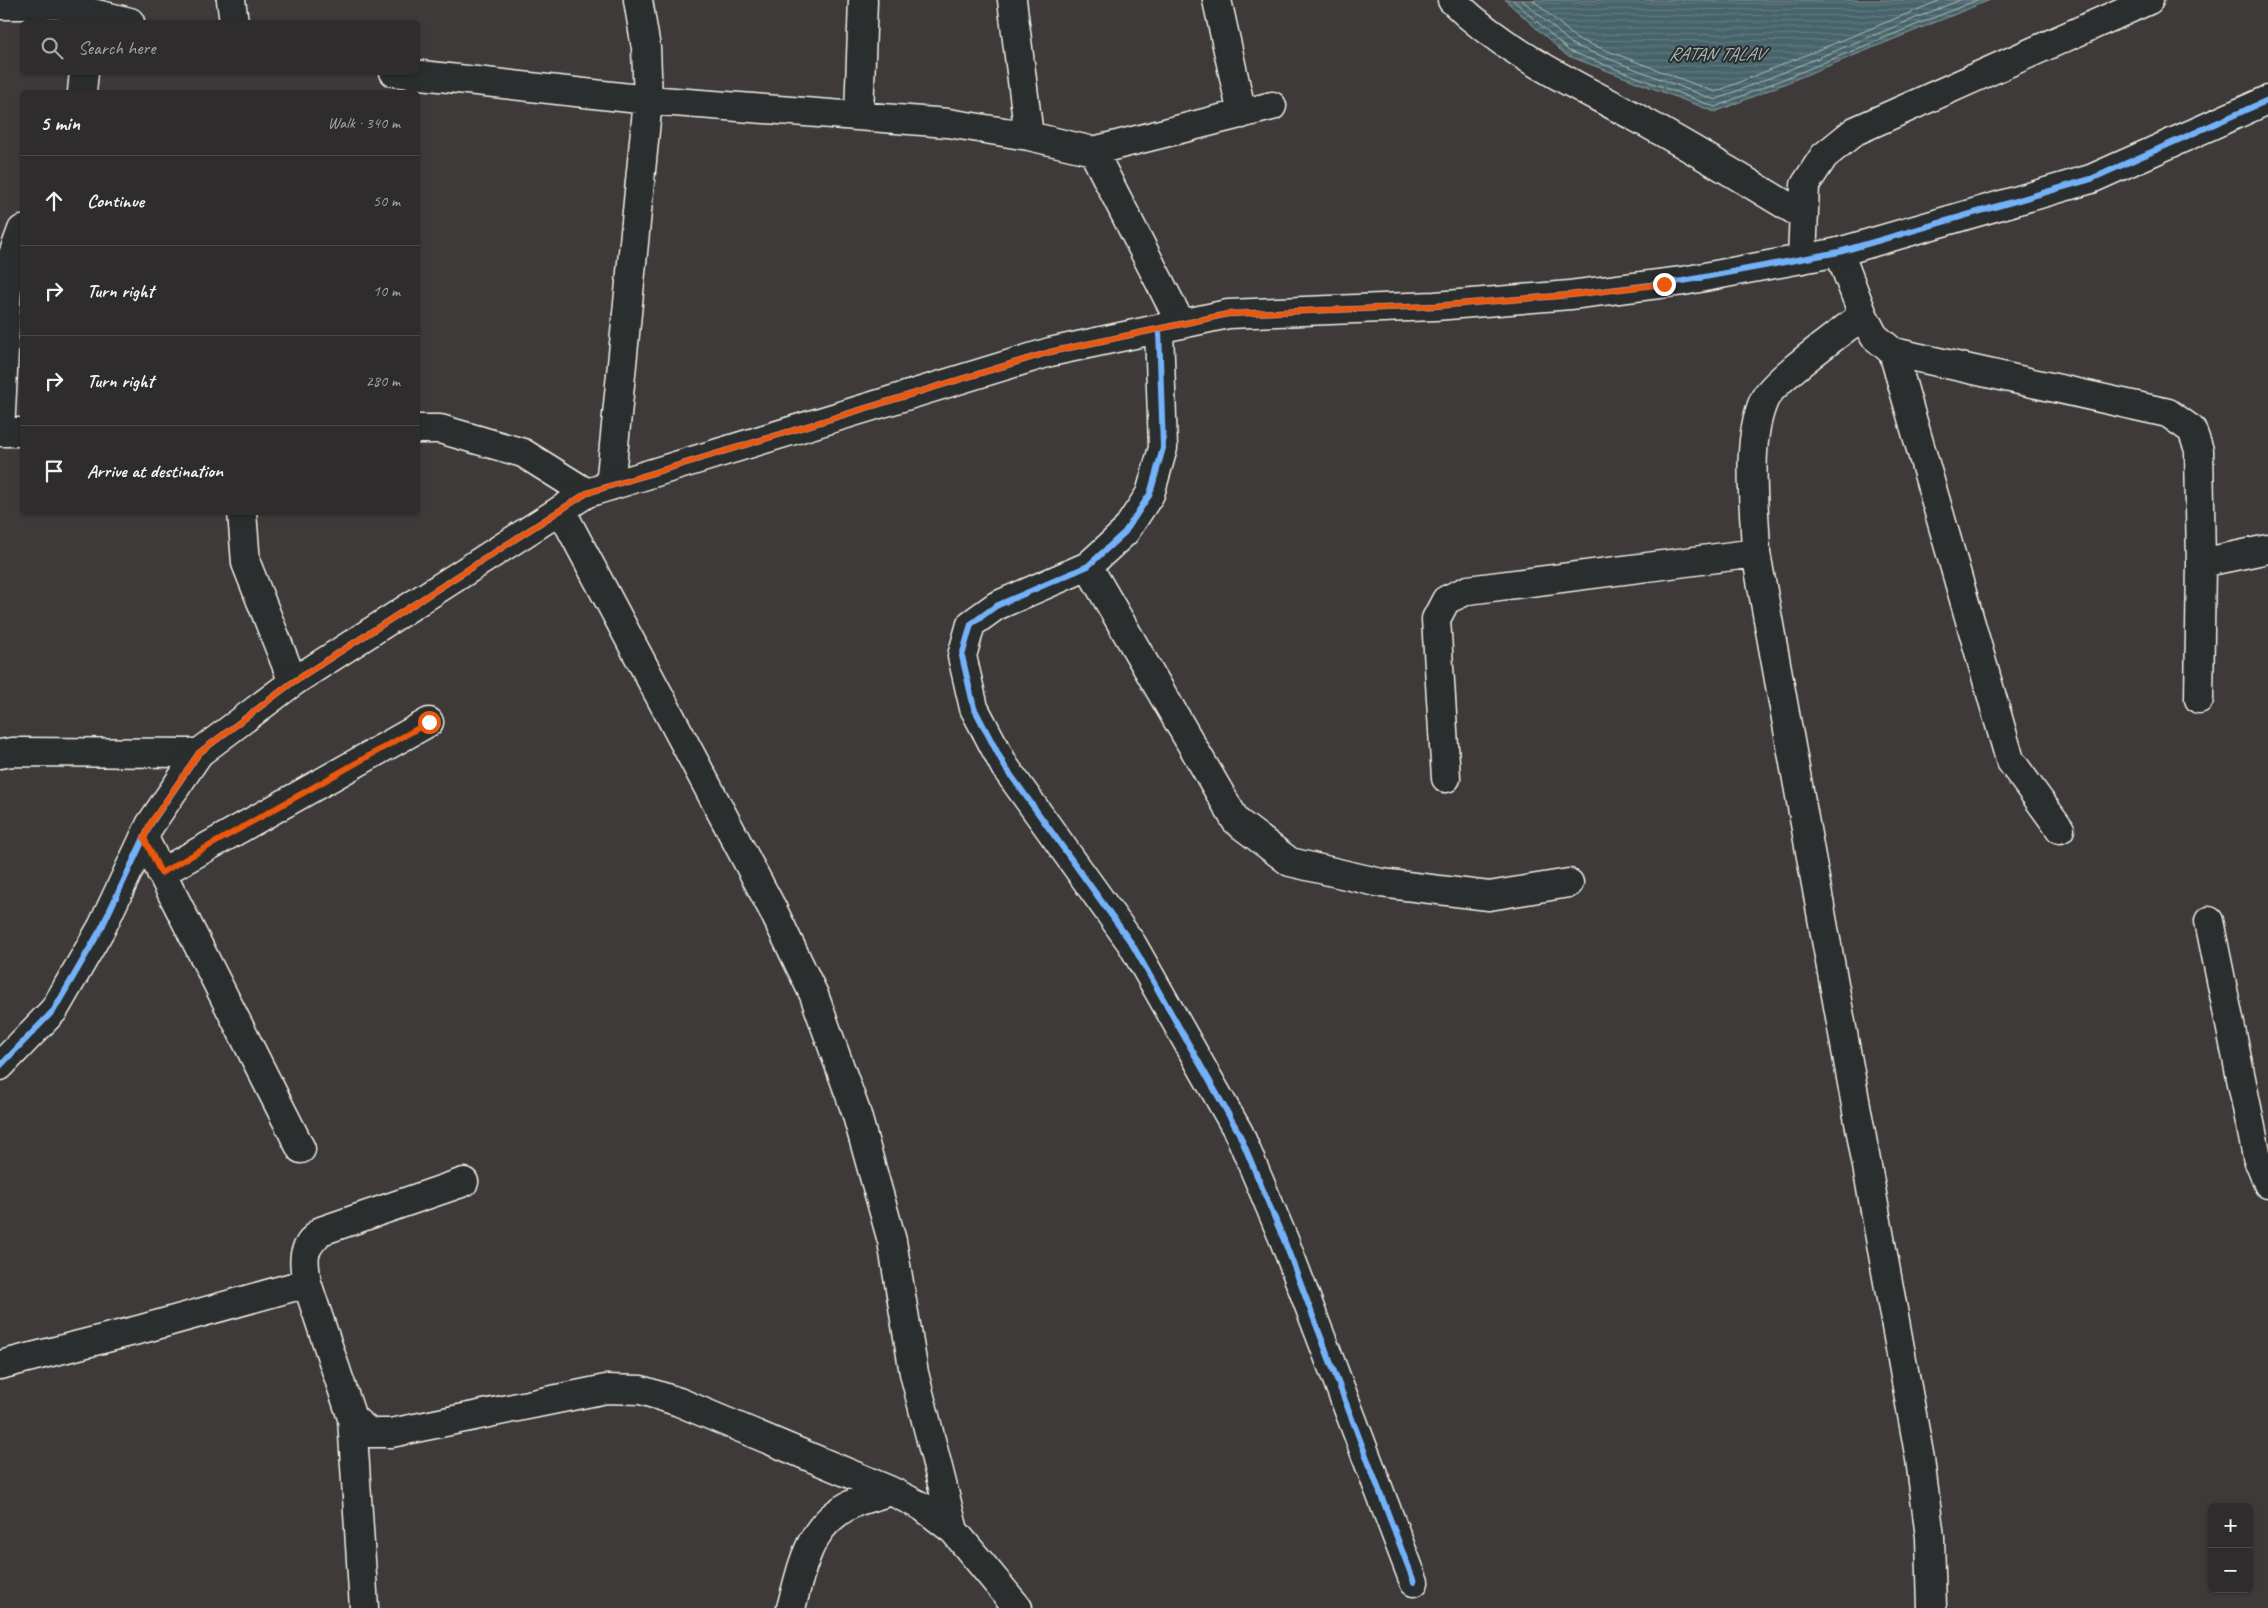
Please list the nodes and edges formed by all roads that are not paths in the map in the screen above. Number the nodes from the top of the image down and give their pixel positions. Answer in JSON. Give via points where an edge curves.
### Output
{"nodes":[{"id":1,"x":231,"y":0,"type":"edge"},
{"id":2,"x":638,"y":0,"type":"edge"},
{"id":3,"x":863,"y":0,"type":"edge"},
{"id":4,"x":1012,"y":0,"type":"edge"},
{"id":5,"x":1217,"y":0,"type":"edge"},
{"id":6,"x":1452,"y":0,"type":"edge"},
{"id":7,"x":2149,"y":0,"type":"edge"},
{"id":8,"x":0,"y":5,"type":"edge"},
{"id":9,"x":83,"y":11,"type":"edge"},
{"id":10,"x":121,"y":20,"type":"edge"},
{"id":11,"x":234,"y":20,"type":"edge"},
{"id":12,"x":84,"y":75,"type":"edge"},
{"id":13,"x":420,"y":75,"type":"edge"},
{"id":14,"x":82,"y":90,"type":"edge"},
{"id":15,"x":648,"y":100,"type":"junction"},
{"id":16,"x":2268,"y":100,"type":"edge"},
{"id":17,"x":1272,"y":106,"type":"dead end"},
{"id":18,"x":1242,"y":114,"type":"junction"},
{"id":19,"x":859,"y":115,"type":"junction"},
{"id":20,"x":1029,"y":136,"type":"junction"},
{"id":21,"x":1093,"y":151,"type":"junction"},
{"id":22,"x":1804,"y":216,"type":"junction"},
{"id":23,"x":20,"y":235,"type":"edge"},
{"id":24,"x":1839,"y":252,"type":"junction"},
{"id":25,"x":1802,"y":259,"type":"junction"},
{"id":26,"x":1863,"y":315,"type":"junction"},
{"id":27,"x":1170,"y":327,"type":"junction"},
{"id":28,"x":1893,"y":352,"type":"junction"},
{"id":29,"x":420,"y":429,"type":"edge"},
{"id":30,"x":0,"y":432,"type":"edge"},
{"id":31,"x":20,"y":432,"type":"edge"},
{"id":32,"x":598,"y":489,"type":"junction"},
{"id":33,"x":561,"y":510,"type":"junction"},
{"id":34,"x":242,"y":515,"type":"edge"},
{"id":35,"x":2268,"y":550,"type":"edge"},
{"id":36,"x":1756,"y":553,"type":"junction"},
{"id":37,"x":2201,"y":563,"type":"junction"},
{"id":38,"x":1088,"y":566,"type":"junction"},
{"id":39,"x":293,"y":682,"type":"junction"},
{"id":40,"x":2199,"y":699,"type":"dead end"},
{"id":41,"x":429,"y":722,"type":"dead end"},
{"id":42,"x":199,"y":753,"type":"junction"},
{"id":43,"x":0,"y":754,"type":"edge"},
{"id":44,"x":1446,"y":778,"type":"dead end"},
{"id":45,"x":2060,"y":829,"type":"dead end"},
{"id":46,"x":144,"y":838,"type":"junction"},
{"id":47,"x":161,"y":873,"type":"junction"},
{"id":48,"x":1570,"y":883,"type":"dead end"},
{"id":49,"x":2209,"y":921,"type":"dead end"},
{"id":50,"x":0,"y":1066,"type":"edge"},
{"id":51,"x":301,"y":1150,"type":"dead end"},
{"id":52,"x":464,"y":1182,"type":"dead end"},
{"id":53,"x":2268,"y":1184,"type":"edge"},
{"id":54,"x":308,"y":1283,"type":"junction"},
{"id":55,"x":0,"y":1365,"type":"edge"},
{"id":56,"x":352,"y":1418,"type":"junction"},
{"id":57,"x":891,"y":1491,"type":"junction"},
{"id":58,"x":954,"y":1531,"type":"junction"},
{"id":59,"x":1414,"y":1582,"type":"dead end"},
{"id":60,"x":364,"y":1608,"type":"edge"},
{"id":61,"x":791,"y":1608,"type":"edge"},
{"id":62,"x":1018,"y":1608,"type":"edge"},
{"id":63,"x":1932,"y":1608,"type":"edge"}],
"edges":[{"from":1,"to":11,"type":"street"},
{"from":2,"to":15,"type":"street","via":[[646,48]]},
{"from":3,"to":19,"type":"street"},
{"from":4,"to":20,"type":"street"},
{"from":5,"to":18,"type":"street"},
{"from":6,"to":22,"type":"street","via":[[1509,48],[1674,138]]},
{"from":7,"to":22,"type":"street","via":[[1855,131],[1824,156],[1805,185]]},
{"from":8,"to":9,"type":"street","via":[[58,5]]},
{"from":9,"to":10,"type":"street"},
{"from":12,"to":14,"type":"street"},
{"from":13,"to":15,"type":"street"},
{"from":15,"to":19,"type":"street"},
{"from":15,"to":32,"type":"street"},
{"from":16,"to":24,"type":"street","via":[[2091,179]]},
{"from":17,"to":18,"type":"street"},
{"from":18,"to":21,"type":"street"},
{"from":19,"to":20,"type":"street","via":[[948,123]]},
{"from":20,"to":21,"type":"street"},
{"from":21,"to":27,"type":"street"},
{"from":22,"to":25,"type":"street"},
{"from":23,"to":30,"type":"street","via":[[8,268]]},
{"from":24,"to":25,"type":"street"},
{"from":24,"to":26,"type":"street"},
{"from":25,"to":27,"type":"street","via":[[1683,282],[1570,295],[1435,306],[1228,314]]},
{"from":26,"to":28,"type":"street","via":[[1874,336]]},
{"from":26,"to":36,"type":"street","via":[[1783,378],[1764,399],[1754,459]]},
{"from":27,"to":32,"type":"street","via":[[1050,352]]},
{"from":27,"to":38,"type":"street","via":[[1163,448],[1150,494],[1125,532]]},
{"from":28,"to":37,"type":"street","via":[[2168,413],[2192,430],[2199,450]]},
{"from":28,"to":45,"type":"street","via":[[2010,760]]},
{"from":29,"to":32,"type":"street","via":[[440,429],[523,453]]},
{"from":30,"to":31,"type":"street"},
{"from":32,"to":33,"type":"street"},
{"from":33,"to":39,"type":"street"},
{"from":33,"to":58,"type":"street","via":[[773,910],[814,995],[856,1112],[892,1241],[914,1373]]},
{"from":34,"to":39,"type":"street","via":[[246,563]]},
{"from":35,"to":37,"type":"street"},
{"from":36,"to":44,"type":"street","via":[[1468,590],[1446,600],[1436,619]]},
{"from":36,"to":63,"type":"street","via":[[1920,1458],[1930,1537]]},
{"from":37,"to":40,"type":"street"},
{"from":38,"to":48,"type":"street","via":[[1236,821],[1290,862],[1381,883],[1489,896]]},
{"from":38,"to":59,"type":"street","via":[[996,606],[971,624],[962,656],[974,708],[1005,766],[1132,944],[1239,1133],[1284,1240]]},
{"from":39,"to":42,"type":"street"},
{"from":41,"to":47,"type":"street"},
{"from":42,"to":43,"type":"street"},
{"from":42,"to":46,"type":"street","via":[[150,824]]},
{"from":46,"to":47,"type":"street"},
{"from":46,"to":50,"type":"street","via":[[102,927],[54,1010]]},
{"from":47,"to":51,"type":"street"},
{"from":49,"to":53,"type":"street","via":[[2257,1157]]},
{"from":52,"to":54,"type":"street","via":[[321,1230],[308,1244],[304,1260]]},
{"from":54,"to":55,"type":"street"},
{"from":54,"to":56,"type":"street"},
{"from":56,"to":57,"type":"street","via":[[370,1433],[391,1434],[606,1389],[641,1390],[680,1402]]},
{"from":56,"to":60,"type":"street"},
{"from":57,"to":58,"type":"street","via":[[923,1507]]},
{"from":57,"to":61,"type":"street","via":[[853,1503],[822,1525],[808,1548]]},
{"from":58,"to":62,"type":"street"}]}
